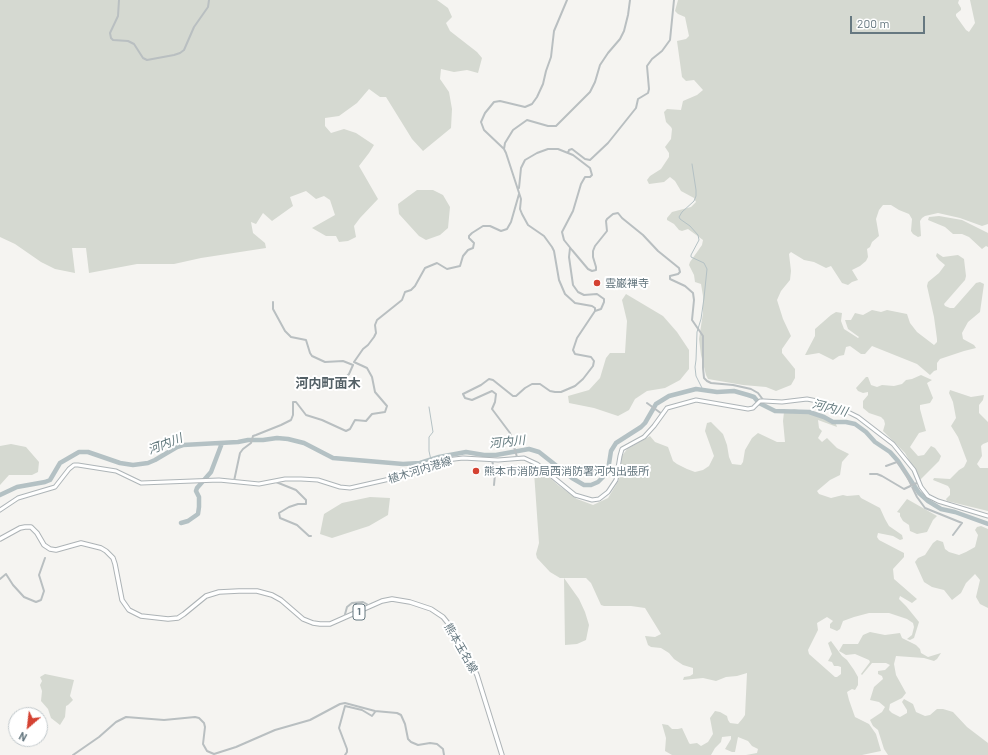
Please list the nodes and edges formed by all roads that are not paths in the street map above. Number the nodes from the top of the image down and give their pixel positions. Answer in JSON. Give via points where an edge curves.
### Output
{"nodes":[{"id":1,"x":119,"y":0,"type":"edge"},
{"id":2,"x":209,"y":0,"type":"edge"},
{"id":3,"x":567,"y":0,"type":"edge"},
{"id":4,"x":630,"y":0,"type":"edge"},
{"id":5,"x":674,"y":0,"type":"edge"},
{"id":6,"x":504,"y":149,"type":"junction"},
{"id":7,"x":568,"y":153,"type":"junction"},
{"id":8,"x":519,"y":192,"type":"junction"},
{"id":9,"x":570,"y":248,"type":"junction"},
{"id":10,"x":273,"y":302,"type":"dead end"},
{"id":11,"x":595,"y":311,"type":"junction"},
{"id":12,"x":354,"y":364,"type":"junction"},
{"id":13,"x":347,"y":384,"type":"dead end"},
{"id":14,"x":762,"y":401,"type":"junction"},
{"id":15,"x":647,"y":403,"type":"dead end"},
{"id":16,"x":662,"y":414,"type":"junction"},
{"id":17,"x":517,"y":456,"type":"junction"},
{"id":18,"x":492,"y":460,"type":"junction"},
{"id":19,"x":886,"y":466,"type":"dead end"},
{"id":20,"x":870,"y":474,"type":"dead end"},
{"id":21,"x":234,"y":481,"type":"junction"},
{"id":22,"x":276,"y":482,"type":"junction"},
{"id":23,"x":918,"y":482,"type":"junction"},
{"id":24,"x":494,"y":485,"type":"dead end"},
{"id":25,"x":912,"y":485,"type":"junction"},
{"id":26,"x":0,"y":510,"type":"edge"},
{"id":27,"x":988,"y":516,"type":"edge"},
{"id":28,"x":953,"y":535,"type":"dead end"},
{"id":29,"x":312,"y":536,"type":"dead end"},
{"id":30,"x":0,"y":539,"type":"edge"},
{"id":31,"x":45,"y":558,"type":"dead end"},
{"id":32,"x":0,"y":579,"type":"edge"},
{"id":33,"x":370,"y":606,"type":"junction"},
{"id":34,"x":343,"y":619,"type":"junction"},
{"id":35,"x":375,"y":711,"type":"junction"},
{"id":36,"x":73,"y":755,"type":"edge"},
{"id":37,"x":345,"y":755,"type":"edge"},
{"id":38,"x":444,"y":755,"type":"edge"},
{"id":39,"x":502,"y":755,"type":"edge"}],
"edges":[{"from":1,"to":2,"type":"street","via":[[118,16],[110,33],[111,38],[134,44],[147,60],[174,55],[184,50],[194,27],[208,7]]},
{"from":3,"to":6,"type":"street","via":[[554,31],[551,57],[537,97],[532,104],[525,107],[494,102],[482,119],[484,130]]},
{"from":4,"to":6,"type":"street","via":[[624,31],[600,65],[590,92],[556,126],[527,120],[513,130]]},
{"from":5,"to":7,"type":"street","via":[[670,40],[662,51],[648,62],[648,94],[638,99],[636,108],[608,143],[590,160],[572,149]]},
{"from":6,"to":8,"type":"street","via":[[510,160]]},
{"from":7,"to":8,"type":"street","via":[[553,148],[525,160],[521,168]]},
{"from":7,"to":9,"type":"street","via":[[590,168],[592,175],[585,177],[581,184],[573,211],[563,230],[563,236]]},
{"from":8,"to":11,"type":"street","via":[[520,209],[525,220],[544,236],[552,247],[560,285],[565,294],[575,303],[592,306]]},
{"from":8,"to":12,"type":"street","via":[[511,222],[506,229],[501,231],[483,226],[472,233],[469,236],[474,243],[473,248],[463,256],[460,266],[447,269],[438,263],[425,268],[415,286],[405,292],[400,302],[377,320],[376,333]]},
{"from":9,"to":11,"type":"street","via":[[573,285],[584,295],[597,294],[604,299],[601,309]]},
{"from":9,"to":14,"type":"street","via":[[588,269],[596,270],[593,257],[595,246],[607,231],[607,219],[618,213],[679,268],[680,272],[670,276],[670,279],[693,293],[692,320],[703,336],[704,378],[711,383],[751,389],[758,393]]},
{"from":10,"to":12,"type":"street","via":[[273,309],[285,331],[291,337],[306,340],[312,356],[325,362],[343,361]]},
{"from":11,"to":17,"type":"street","via":[[577,338],[573,350],[575,354],[592,357],[593,366],[575,386],[555,392],[540,384],[532,384],[513,396],[489,379],[463,394],[465,398],[472,400],[487,393],[496,394],[492,409],[510,433]]},
{"from":12,"to":13,"type":"street","via":[[345,378]]},
{"from":12,"to":21,"type":"street","via":[[367,368],[375,392],[387,406],[385,412],[372,414],[366,421],[355,420],[346,432],[306,415],[294,401],[291,420],[253,436],[251,443],[243,449]]},
{"from":14,"to":16,"type":"main road","name":"植木河内港線","via":[[748,409],[696,400],[667,408]]},
{"from":14,"to":23,"type":"main road","via":[[811,399],[850,413],[895,445],[914,470]]},
{"from":15,"to":16,"type":"street"},
{"from":16,"to":17,"type":"main road","name":"植木河内港線","via":[[644,437],[622,449],[616,480],[608,492],[599,499],[575,495],[530,460]]},
{"from":17,"to":18,"type":"main road","name":"植木河内港線"},
{"from":18,"to":22,"type":"main road","name":"植木河内港線","via":[[446,460],[403,476],[350,488],[311,479],[285,479]]},
{"from":18,"to":24,"type":"street"},
{"from":19,"to":25,"type":"street","via":[[897,462]]},
{"from":20,"to":25,"type":"street","via":[[882,476],[904,489]]},
{"from":21,"to":22,"type":"main road","name":"植木河内港線","via":[[259,484]]},
{"from":21,"to":26,"type":"main road","name":"植木河内港線","via":[[141,483],[116,471],[78,464],[68,469],[55,487],[18,498]]},
{"from":22,"to":29,"type":"street","via":[[296,490],[306,500],[306,504],[298,504],[279,513],[280,518],[297,525]]},
{"from":23,"to":25,"type":"street"},
{"from":23,"to":27,"type":"main road","via":[[924,492],[933,499]]},
{"from":25,"to":28,"type":"street","via":[[925,508],[962,523]]},
{"from":30,"to":34,"type":"main road","name":"熊本玉名線","number":"1","via":[[30,527],[44,546],[50,549],[56,550],[81,543],[100,548],[110,555],[115,564],[122,600],[128,610],[141,616],[173,619],[211,594],[253,591],[272,595],[303,619],[313,623],[330,624]]},
{"from":31,"to":32,"type":"street","via":[[39,575],[44,591],[41,600],[36,602],[24,597],[6,574]]},
{"from":33,"to":34,"type":"main road","name":"熊本玉名線","number":"1"},
{"from":33,"to":34,"type":"street","via":[[363,602],[352,603]]},
{"from":33,"to":39,"type":"main road","name":"熊本玉名線","number":"1","via":[[399,599],[434,611],[443,617],[469,658],[477,676]]},
{"from":35,"to":36,"type":"street","via":[[350,703],[340,704],[310,720],[275,730],[214,754],[203,744],[205,727],[199,718],[164,720],[126,717]]},
{"from":35,"to":37,"type":"street","via":[[372,716],[362,710],[345,706],[339,728],[348,752]]},
{"from":35,"to":38,"type":"street","via":[[401,715],[411,742],[418,745],[437,744],[443,749]]}]}
